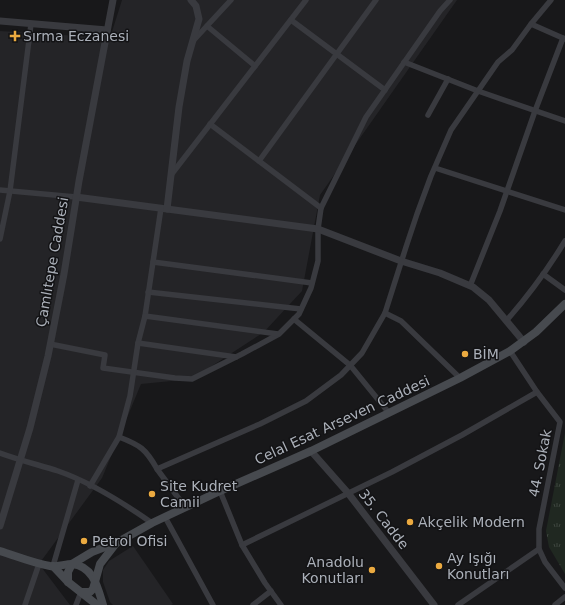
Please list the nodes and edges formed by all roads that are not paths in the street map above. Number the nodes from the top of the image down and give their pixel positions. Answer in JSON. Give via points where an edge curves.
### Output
{"nodes":[{"id":1,"x":113,"y":0,"type":"edge"},
{"id":2,"x":191,"y":0,"type":"edge"},
{"id":3,"x":231,"y":0,"type":"edge"},
{"id":4,"x":306,"y":0,"type":"edge"},
{"id":5,"x":376,"y":0,"type":"edge"},
{"id":6,"x":450,"y":0,"type":"edge"},
{"id":7,"x":551,"y":0,"type":"edge"},
{"id":8,"x":291,"y":20,"type":"junction"},
{"id":9,"x":0,"y":21,"type":"edge"},
{"id":10,"x":31,"y":24,"type":"junction"},
{"id":11,"x":531,"y":24,"type":"junction"},
{"id":12,"x":208,"y":26,"type":"junction"},
{"id":13,"x":107,"y":30,"type":"junction"},
{"id":14,"x":564,"y":39,"type":"edge"},
{"id":15,"x":193,"y":42,"type":"junction"},
{"id":16,"x":337,"y":54,"type":"junction"},
{"id":17,"x":404,"y":62,"type":"junction"},
{"id":18,"x":255,"y":66,"type":"junction"},
{"id":19,"x":448,"y":79,"type":"junction"},
{"id":20,"x":385,"y":90,"type":"junction"},
{"id":21,"x":478,"y":91,"type":"junction"},
{"id":22,"x":535,"y":111,"type":"junction"},
{"id":23,"x":428,"y":115,"type":"dead end"},
{"id":24,"x":565,"y":121,"type":"edge"},
{"id":25,"x":210,"y":124,"type":"junction"},
{"id":26,"x":259,"y":161,"type":"junction"},
{"id":27,"x":434,"y":168,"type":"junction"},
{"id":28,"x":171,"y":176,"type":"junction"},
{"id":29,"x":0,"y":190,"type":"edge"},
{"id":30,"x":10,"y":191,"type":"junction"},
{"id":31,"x":506,"y":191,"type":"junction"},
{"id":32,"x":76,"y":197,"type":"junction"},
{"id":33,"x":322,"y":208,"type":"junction"},
{"id":34,"x":164,"y":209,"type":"junction"},
{"id":35,"x":565,"y":210,"type":"edge"},
{"id":36,"x":318,"y":229,"type":"junction"},
{"id":37,"x":0,"y":238,"type":"edge"},
{"id":38,"x":565,"y":241,"type":"edge"},
{"id":39,"x":401,"y":261,"type":"junction"},
{"id":40,"x":153,"y":262,"type":"junction"},
{"id":41,"x":543,"y":274,"type":"junction"},
{"id":42,"x":312,"y":283,"type":"junction"},
{"id":43,"x":470,"y":286,"type":"junction"},
{"id":44,"x":565,"y":290,"type":"edge"},
{"id":45,"x":148,"y":292,"type":"junction"},
{"id":46,"x":565,"y":304,"type":"edge"},
{"id":47,"x":301,"y":308,"type":"junction"},
{"id":48,"x":386,"y":313,"type":"junction"},
{"id":49,"x":145,"y":316,"type":"junction"},
{"id":50,"x":294,"y":319,"type":"junction"},
{"id":51,"x":507,"y":320,"type":"junction"},
{"id":52,"x":279,"y":334,"type":"junction"},
{"id":53,"x":524,"y":342,"type":"junction"},
{"id":54,"x":138,"y":343,"type":"junction"},
{"id":55,"x":50,"y":344,"type":"junction"},
{"id":56,"x":510,"y":351,"type":"junction"},
{"id":57,"x":236,"y":357,"type":"junction"},
{"id":58,"x":350,"y":365,"type":"junction"},
{"id":59,"x":133,"y":372,"type":"junction"},
{"id":60,"x":460,"y":378,"type":"junction"},
{"id":61,"x":537,"y":392,"type":"junction"},
{"id":62,"x":389,"y":413,"type":"junction"},
{"id":63,"x":563,"y":422,"type":"edge"},
{"id":64,"x":119,"y":437,"type":"junction"},
{"id":65,"x":311,"y":451,"type":"junction"},
{"id":66,"x":0,"y":453,"type":"edge"},
{"id":67,"x":20,"y":460,"type":"junction"},
{"id":68,"x":157,"y":469,"type":"junction"},
{"id":69,"x":78,"y":480,"type":"junction"},
{"id":70,"x":90,"y":486,"type":"junction"},
{"id":71,"x":220,"y":491,"type":"junction"},
{"id":72,"x":348,"y":494,"type":"junction"},
{"id":73,"x":185,"y":507,"type":"junction"},
{"id":74,"x":165,"y":516,"type":"junction"},
{"id":75,"x":152,"y":523,"type":"junction"},
{"id":76,"x":0,"y":526,"type":"edge"},
{"id":77,"x":118,"y":542,"type":"junction"},
{"id":78,"x":242,"y":545,"type":"junction"},
{"id":79,"x":539,"y":549,"type":"junction"},
{"id":80,"x":0,"y":551,"type":"edge"},
{"id":81,"x":39,"y":564,"type":"junction"},
{"id":82,"x":72,"y":564,"type":"junction"},
{"id":83,"x":53,"y":566,"type":"junction"},
{"id":84,"x":96,"y":581,"type":"junction"},
{"id":85,"x":68,"y":582,"type":"junction"},
{"id":86,"x":565,"y":588,"type":"edge"},
{"id":87,"x":271,"y":591,"type":"junction"},
{"id":88,"x":81,"y":592,"type":"junction"},
{"id":89,"x":565,"y":597,"type":"edge"},
{"id":90,"x":25,"y":605,"type":"edge"},
{"id":91,"x":76,"y":605,"type":"edge"},
{"id":92,"x":97,"y":605,"type":"edge"},
{"id":93,"x":104,"y":605,"type":"edge"},
{"id":94,"x":213,"y":605,"type":"edge"},
{"id":95,"x":253,"y":605,"type":"edge"},
{"id":96,"x":281,"y":605,"type":"edge"},
{"id":97,"x":434,"y":605,"type":"edge"},
{"id":98,"x":458,"y":605,"type":"edge"},
{"id":99,"x":555,"y":605,"type":"edge"}],
"edges":[{"from":1,"to":13,"type":"street","name":"Çamlıtepe Caddesi"},
{"from":2,"to":15,"type":"street","via":[[200,19]]},
{"from":3,"to":12,"type":"street"},
{"from":4,"to":8,"type":"street"},
{"from":5,"to":16,"type":"street"},
{"from":6,"to":17,"type":"street"},
{"from":7,"to":11,"type":"street"},
{"from":8,"to":16,"type":"street"},
{"from":8,"to":18,"type":"street"},
{"from":9,"to":10,"type":"street"},
{"from":10,"to":13,"type":"street"},
{"from":10,"to":30,"type":"street"},
{"from":11,"to":14,"type":"street"},
{"from":11,"to":21,"type":"street","via":[[512,50],[498,62]]},
{"from":12,"to":15,"type":"street"},
{"from":12,"to":18,"type":"street"},
{"from":13,"to":32,"type":"street","name":"Çamlıtepe Caddesi"},
{"from":14,"to":22,"type":"street"},
{"from":15,"to":28,"type":"street","via":[[179,107]]},
{"from":16,"to":20,"type":"street"},
{"from":16,"to":26,"type":"street"},
{"from":17,"to":19,"type":"street"},
{"from":17,"to":20,"type":"street"},
{"from":18,"to":25,"type":"street"},
{"from":19,"to":21,"type":"street"},
{"from":19,"to":23,"type":"street"},
{"from":20,"to":33,"type":"street","via":[[366,117]]},
{"from":21,"to":22,"type":"street"},
{"from":21,"to":27,"type":"street","via":[[451,130]]},
{"from":22,"to":24,"type":"street"},
{"from":22,"to":31,"type":"street"},
{"from":25,"to":26,"type":"street"},
{"from":25,"to":28,"type":"street"},
{"from":26,"to":33,"type":"street"},
{"from":27,"to":31,"type":"street"},
{"from":27,"to":39,"type":"street"},
{"from":28,"to":34,"type":"street"},
{"from":29,"to":30,"type":"street"},
{"from":30,"to":32,"type":"street"},
{"from":30,"to":37,"type":"street"},
{"from":31,"to":35,"type":"street"},
{"from":31,"to":43,"type":"street"},
{"from":32,"to":34,"type":"street"},
{"from":32,"to":55,"type":"street","name":"Çamlıtepe Caddesi"},
{"from":33,"to":36,"type":"street"},
{"from":34,"to":36,"type":"street"},
{"from":34,"to":40,"type":"street"},
{"from":36,"to":39,"type":"street"},
{"from":36,"to":42,"type":"street","via":[[318,261]]},
{"from":38,"to":41,"type":"street"},
{"from":39,"to":43,"type":"street","via":[[440,273]]},
{"from":39,"to":48,"type":"street"},
{"from":40,"to":42,"type":"street"},
{"from":40,"to":45,"type":"street"},
{"from":41,"to":44,"type":"street"},
{"from":41,"to":51,"type":"street"},
{"from":42,"to":47,"type":"street"},
{"from":43,"to":51,"type":"street","via":[[489,300]]},
{"from":45,"to":47,"type":"street"},
{"from":45,"to":49,"type":"street"},
{"from":46,"to":53,"type":"main road","name":"Celal Esat Arseven Caddesi"},
{"from":47,"to":50,"type":"street"},
{"from":48,"to":58,"type":"street","via":[[362,353]]},
{"from":48,"to":60,"type":"street","via":[[401,321]]},
{"from":49,"to":52,"type":"street"},
{"from":49,"to":54,"type":"street"},
{"from":50,"to":52,"type":"street"},
{"from":50,"to":58,"type":"street"},
{"from":51,"to":53,"type":"street"},
{"from":52,"to":57,"type":"street"},
{"from":53,"to":56,"type":"main road","name":"Celal Esat Arseven Caddesi"},
{"from":54,"to":57,"type":"street"},
{"from":54,"to":59,"type":"street"},
{"from":55,"to":59,"type":"street","via":[[105,355],[103,368]]},
{"from":55,"to":67,"type":"street","name":"Çamlıtepe Caddesi"},
{"from":56,"to":60,"type":"main road","name":"Celal Esat Arseven Caddesi"},
{"from":56,"to":61,"type":"street","name":"44. Sokak"},
{"from":57,"to":59,"type":"street","via":[[192,379]]},
{"from":58,"to":62,"type":"street"},
{"from":58,"to":68,"type":"street","via":[[341,375],[306,401]]},
{"from":59,"to":64,"type":"street","via":[[130,396]]},
{"from":60,"to":62,"type":"main road","name":"Celal Esat Arseven Caddesi"},
{"from":61,"to":63,"type":"street","name":"44. Sokak"},
{"from":61,"to":72,"type":"street","via":[[462,435]]},
{"from":62,"to":65,"type":"main road","name":"Celal Esat Arseven Caddesi"},
{"from":63,"to":79,"type":"street","name":"44. Sokak","via":[[539,529]]},
{"from":64,"to":68,"type":"street","via":[[135,443],[148,453]]},
{"from":64,"to":70,"type":"street"},
{"from":65,"to":71,"type":"main road","name":"Celal Esat Arseven Caddesi"},
{"from":65,"to":72,"type":"street","name":"35. Cadde"},
{"from":66,"to":67,"type":"street"},
{"from":67,"to":69,"type":"street"},
{"from":67,"to":76,"type":"street","name":"Çamlıtepe Caddesi"},
{"from":68,"to":73,"type":"street"},
{"from":69,"to":70,"type":"street"},
{"from":69,"to":83,"type":"street"},
{"from":70,"to":75,"type":"street"},
{"from":71,"to":73,"type":"main road","name":"Celal Esat Arseven Caddesi"},
{"from":71,"to":78,"type":"street"},
{"from":72,"to":78,"type":"street"},
{"from":72,"to":97,"type":"street","name":"35. Cadde"},
{"from":73,"to":74,"type":"main road","name":"Celal Esat Arseven Caddesi"},
{"from":74,"to":75,"type":"main road","name":"Celal Esat Arseven Caddesi"},
{"from":74,"to":94,"type":"street"},
{"from":75,"to":77,"type":"main road","name":"Celal Esat Arseven Caddesi"},
{"from":77,"to":82,"type":"main road","via":[[92,552]]},
{"from":77,"to":84,"type":"main road","via":[[100,564]]},
{"from":78,"to":87,"type":"street"},
{"from":79,"to":86,"type":"street","name":"44. Sokak","via":[[545,562]]},
{"from":79,"to":98,"type":"street"},
{"from":80,"to":81,"type":"main road"},
{"from":81,"to":83,"type":"main road"},
{"from":81,"to":90,"type":"street"},
{"from":82,"to":83,"type":"main road"},
{"from":82,"to":84,"type":"main road","via":[[89,572]]},
{"from":82,"to":85,"type":"main road","via":[[68,572]]},
{"from":83,"to":85,"type":"main road"},
{"from":84,"to":88,"type":"main road","via":[[90,592]]},
{"from":84,"to":93,"type":"main road"},
{"from":85,"to":88,"type":"main road"},
{"from":87,"to":95,"type":"street"},
{"from":87,"to":96,"type":"street"},
{"from":88,"to":91,"type":"street"},
{"from":88,"to":92,"type":"main road"},
{"from":89,"to":99,"type":"street"}]}
